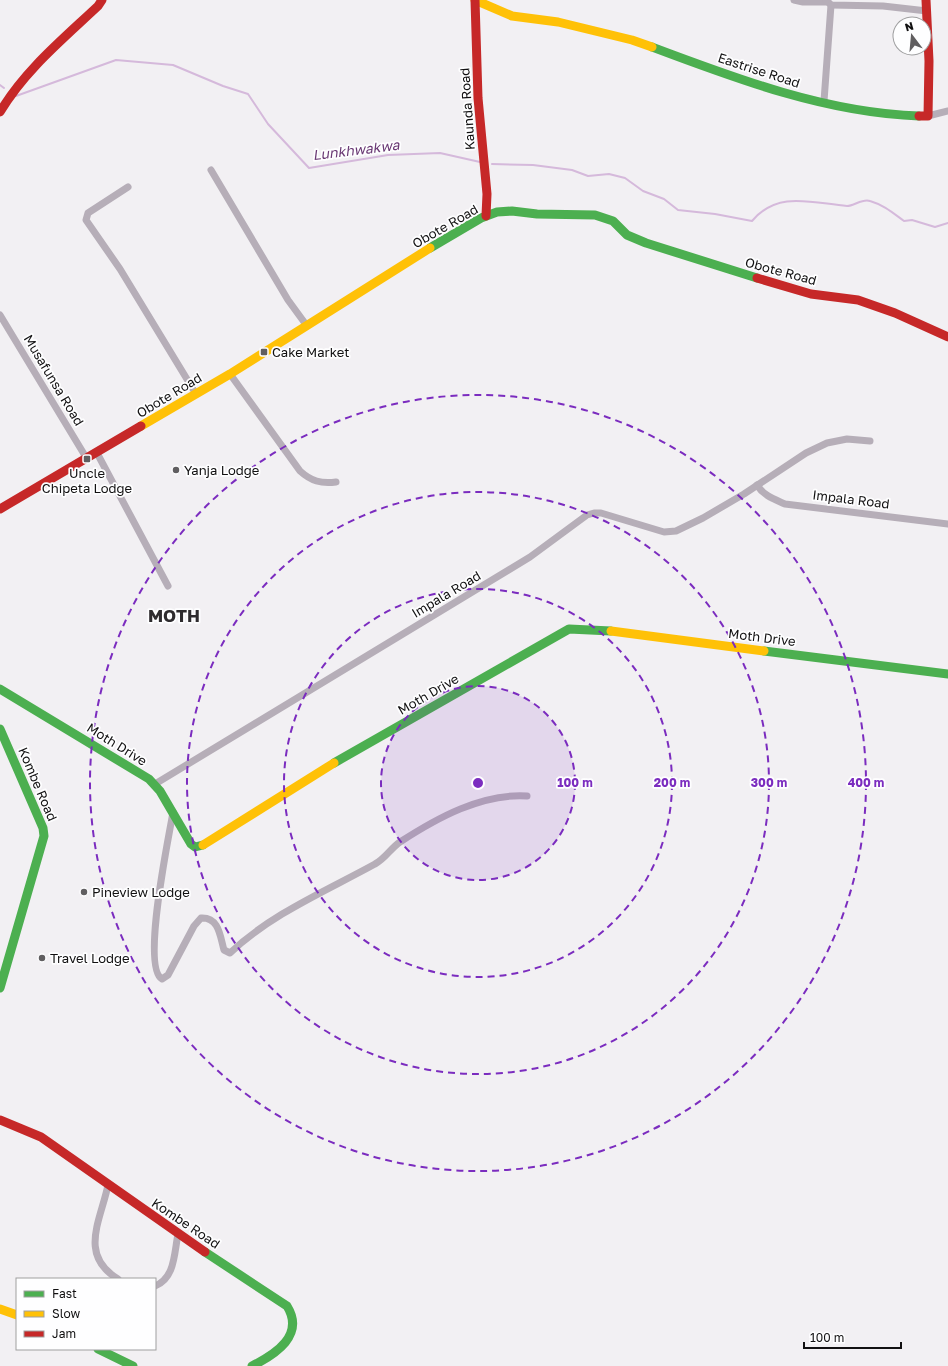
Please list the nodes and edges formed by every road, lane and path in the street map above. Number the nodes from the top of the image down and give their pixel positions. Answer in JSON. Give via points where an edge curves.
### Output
{"nodes":[{"id":1,"x":102,"y":0,"type":"edge"},
{"id":2,"x":475,"y":0,"type":"edge"},
{"id":3,"x":794,"y":0,"type":"edge"},
{"id":4,"x":926,"y":0,"type":"edge"},
{"id":5,"x":828,"y":2,"type":"edge"},
{"id":6,"x":927,"y":11,"type":"junction"},
{"id":7,"x":824,"y":101,"type":"junction"},
{"id":8,"x":948,"y":111,"type":"edge"},
{"id":9,"x":0,"y":112,"type":"edge"},
{"id":10,"x":928,"y":116,"type":"junction"},
{"id":11,"x":211,"y":170,"type":"dead end"},
{"id":12,"x":128,"y":187,"type":"dead end"},
{"id":13,"x":486,"y":216,"type":"junction"},
{"id":14,"x":0,"y":315,"type":"edge"},
{"id":15,"x":307,"y":326,"type":"junction"},
{"id":16,"x":948,"y":337,"type":"edge"},
{"id":17,"x":230,"y":374,"type":"junction"},
{"id":18,"x":196,"y":394,"type":"junction"},
{"id":19,"x":870,"y":441,"type":"dead end"},
{"id":20,"x":97,"y":453,"type":"junction"},
{"id":21,"x":87,"y":458,"type":"junction"},
{"id":22,"x":336,"y":482,"type":"dead end"},
{"id":23,"x":757,"y":485,"type":"junction"},
{"id":24,"x":0,"y":509,"type":"edge"},
{"id":25,"x":948,"y":524,"type":"edge"},
{"id":26,"x":168,"y":586,"type":"dead end"},
{"id":27,"x":948,"y":674,"type":"edge"},
{"id":28,"x":0,"y":688,"type":"edge"},
{"id":29,"x":0,"y":729,"type":"edge"},
{"id":30,"x":155,"y":784,"type":"junction"},
{"id":31,"x":527,"y":796,"type":"dead end"},
{"id":32,"x":173,"y":812,"type":"junction"},
{"id":33,"x":0,"y":988,"type":"edge"},
{"id":34,"x":0,"y":1120,"type":"edge"},
{"id":35,"x":108,"y":1185,"type":"junction"},
{"id":36,"x":178,"y":1234,"type":"junction"},
{"id":37,"x":116,"y":1278,"type":"edge"},
{"id":38,"x":156,"y":1286,"type":"edge"},
{"id":39,"x":0,"y":1309,"type":"edge"},
{"id":40,"x":16,"y":1315,"type":"edge"},
{"id":41,"x":100,"y":1350,"type":"edge"},
{"id":42,"x":133,"y":1366,"type":"edge"},
{"id":43,"x":252,"y":1366,"type":"edge"}],
"edges":[{"from":1,"to":9,"type":"main road","via":[[69,35],[24,76]]},
{"from":2,"to":7,"type":"main road","name":"Eastrise Road","via":[[512,16],[558,22],[632,40],[770,89]]},
{"from":2,"to":13,"type":"main road","name":"Kaunda Road","via":[[478,98],[487,194]]},
{"from":3,"to":5,"type":"street"},
{"from":4,"to":6,"type":"main road"},
{"from":5,"to":6,"type":"street"},
{"from":5,"to":7,"type":"street"},
{"from":6,"to":10,"type":"main road"},
{"from":7,"to":10,"type":"main road","name":"Eastrise Road","via":[[896,115]]},
{"from":8,"to":10,"type":"street"},
{"from":11,"to":15,"type":"street","via":[[288,300]]},
{"from":12,"to":18,"type":"street","via":[[88,214],[86,220],[120,269]]},
{"from":13,"to":15,"type":"main road","name":"Obote Road"},
{"from":13,"to":16,"type":"main road","name":"Obote Road","via":[[512,211],[537,214],[595,214],[613,221],[627,235],[646,243],[811,294],[858,300],[895,313]]},
{"from":14,"to":21,"type":"street","name":"Musafunsa Road"},
{"from":15,"to":17,"type":"main road","name":"Obote Road"},
{"from":17,"to":18,"type":"main road","name":"Obote Road"},
{"from":17,"to":22,"type":"street","via":[[300,471],[309,479],[326,483]]},
{"from":18,"to":20,"type":"main road","name":"Obote Road"},
{"from":19,"to":23,"type":"street","name":"Impala Road","via":[[848,439],[827,443],[806,453]]},
{"from":20,"to":21,"type":"main road","name":"Obote Road"},
{"from":20,"to":26,"type":"street"},
{"from":21,"to":24,"type":"main road","name":"Obote Road"},
{"from":23,"to":25,"type":"street","name":"Impala Road","via":[[762,492],[785,504]]},
{"from":23,"to":30,"type":"street","name":"Impala Road","via":[[703,518],[670,532],[601,513],[587,515],[530,557]]},
{"from":27,"to":32,"type":"main road","name":"Moth Drive","via":[[592,629],[569,629],[348,754],[199,847],[191,846]]},
{"from":28,"to":30,"type":"main road","name":"Moth Drive"},
{"from":29,"to":33,"type":"main road","name":"Kombe Road","via":[[43,828],[44,843]]},
{"from":30,"to":32,"type":"main road","name":"Moth Drive"},
{"from":31,"to":32,"type":"street","via":[[511,795],[458,810],[399,843],[377,863],[318,894],[246,938],[230,953],[224,950],[216,923],[208,917],[201,918],[194,926],[168,975],[162,979],[154,964],[154,930]]},
{"from":34,"to":35,"type":"main road","name":"Kombe Road","via":[[41,1137]]},
{"from":35,"to":36,"type":"main road","name":"Kombe Road"},
{"from":35,"to":37,"type":"street","via":[[96,1228],[95,1246],[98,1261]]},
{"from":36,"to":38,"type":"street","via":[[170,1274],[164,1282]]},
{"from":36,"to":43,"type":"main road","name":"Kombe Road","via":[[287,1306],[293,1313],[296,1322],[284,1342],[275,1352]]},
{"from":39,"to":40,"type":"main road"},
{"from":41,"to":42,"type":"main road"}]}
